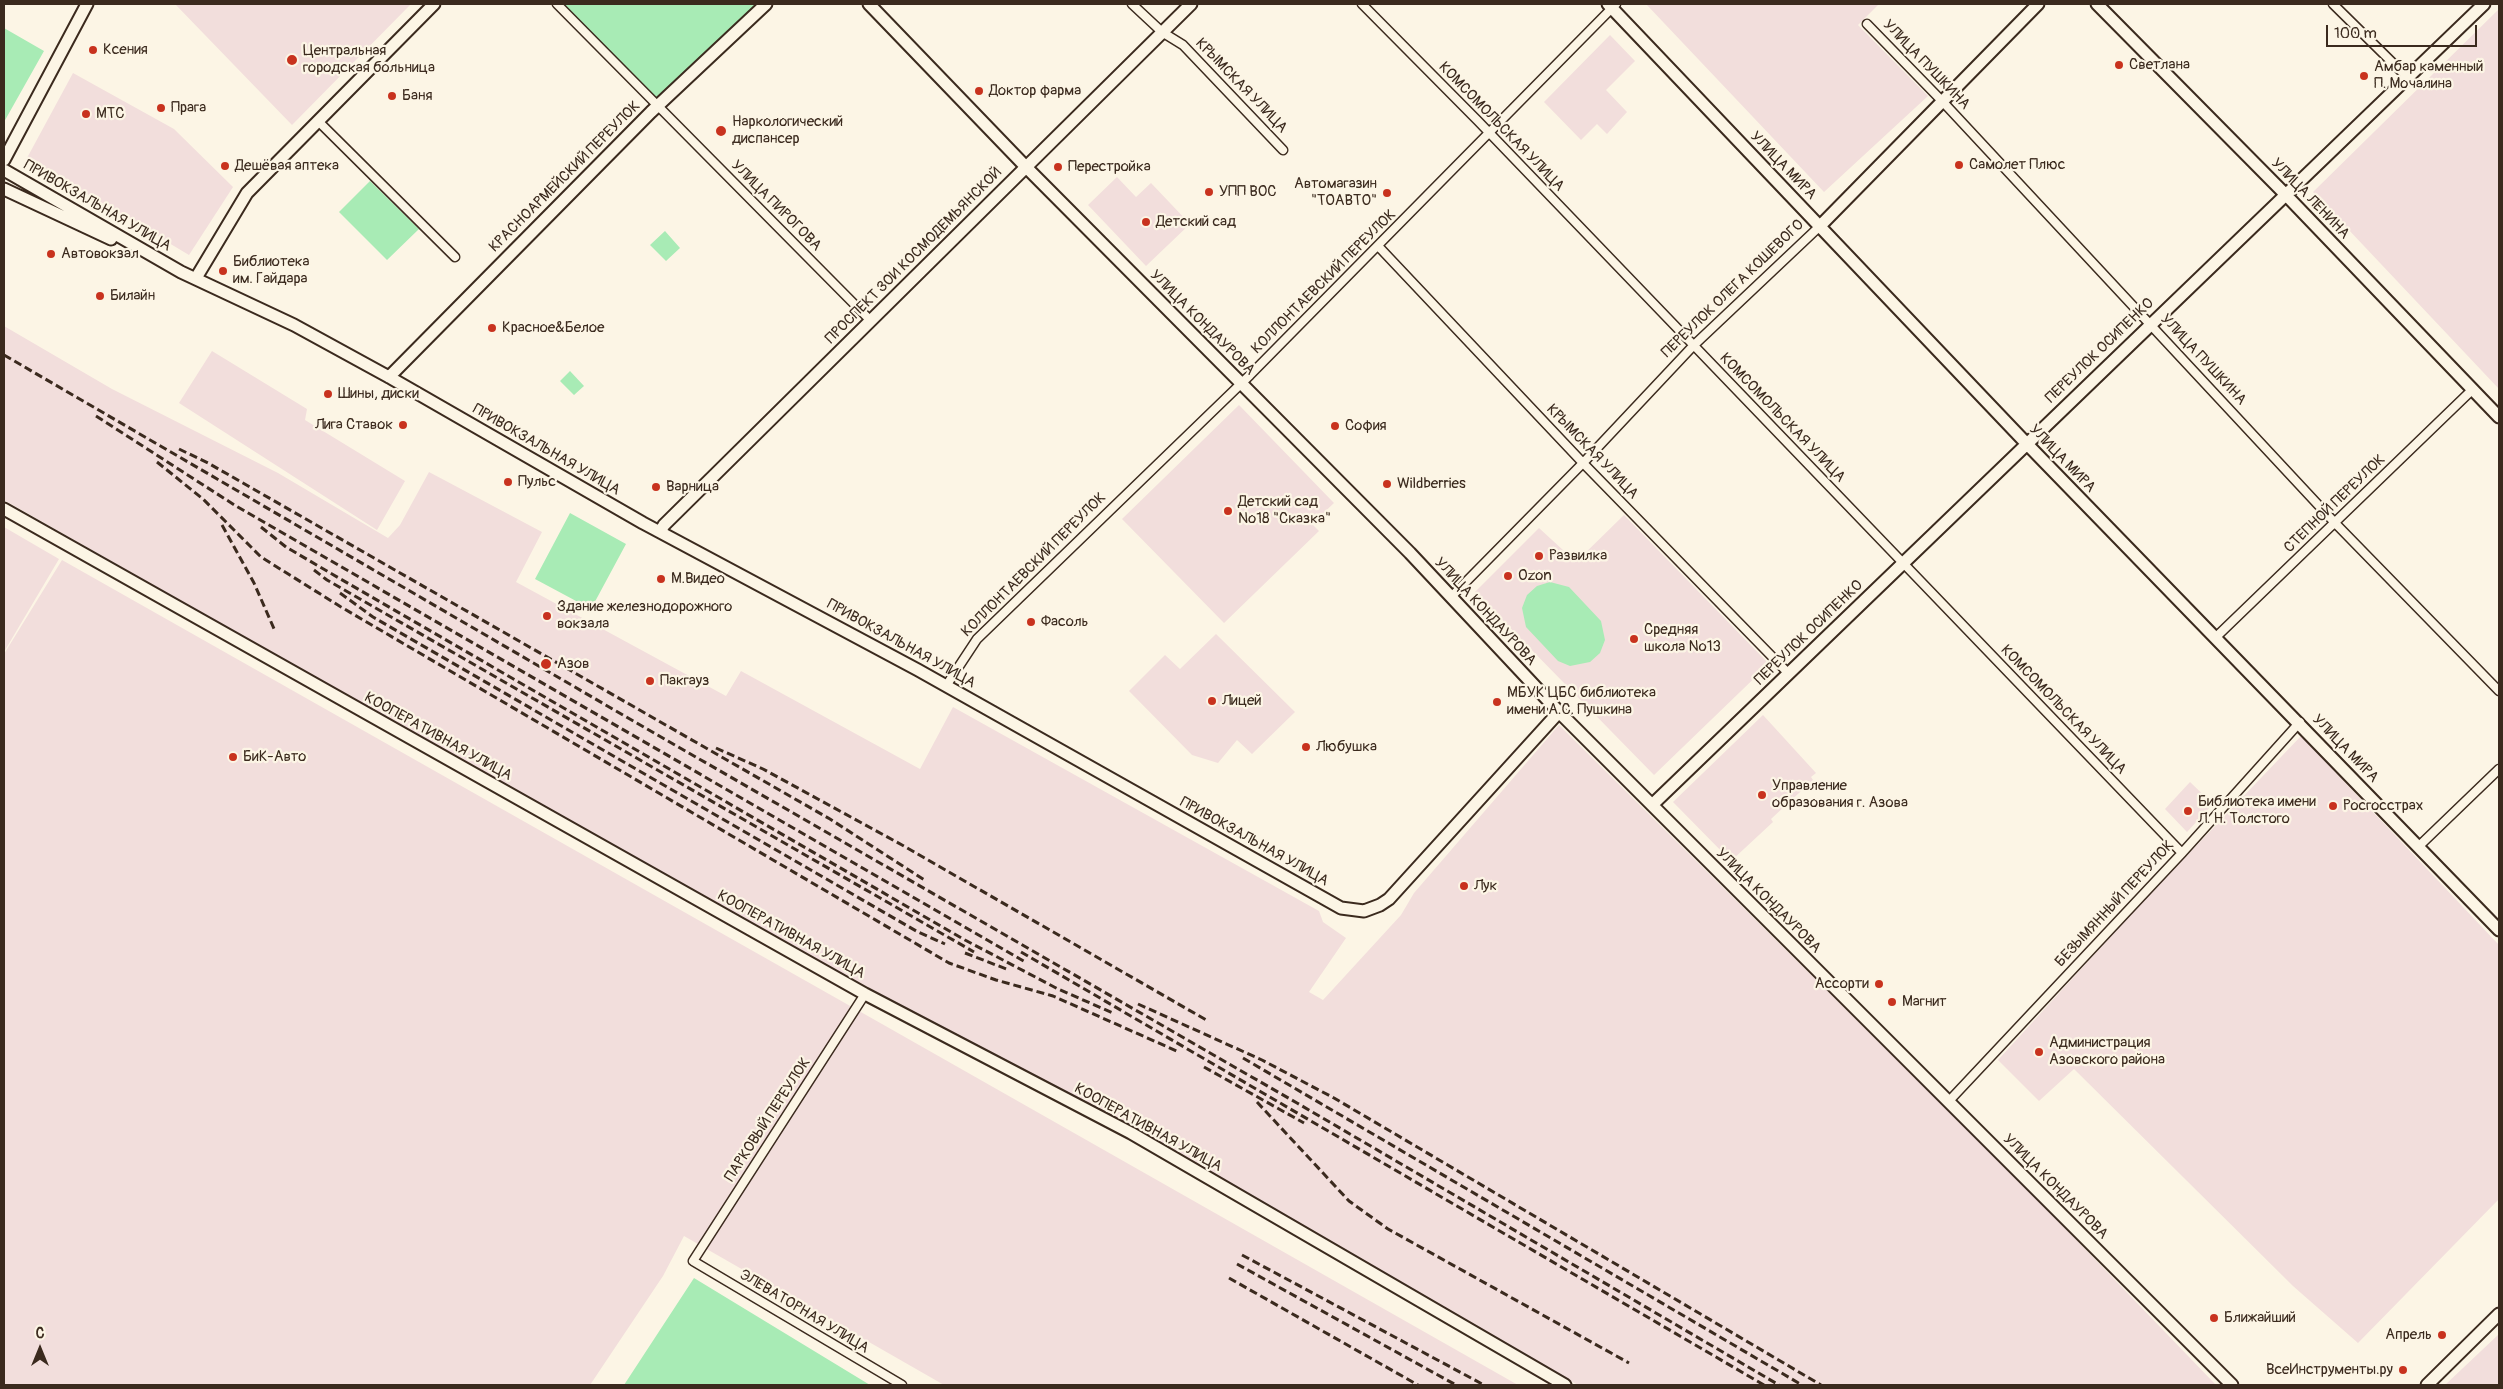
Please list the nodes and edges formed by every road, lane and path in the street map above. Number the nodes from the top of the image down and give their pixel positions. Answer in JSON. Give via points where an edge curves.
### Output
{"nodes":[{"id":1,"x":87,"y":4,"type":"edge"},
{"id":2,"x":434,"y":4,"type":"edge"},
{"id":3,"x":557,"y":4,"type":"edge"},
{"id":4,"x":766,"y":4,"type":"edge"},
{"id":5,"x":869,"y":4,"type":"edge"},
{"id":6,"x":1132,"y":4,"type":"edge"},
{"id":7,"x":1191,"y":4,"type":"edge"},
{"id":8,"x":1362,"y":4,"type":"edge"},
{"id":9,"x":2038,"y":4,"type":"edge"},
{"id":10,"x":2097,"y":4,"type":"edge"},
{"id":11,"x":2333,"y":4,"type":"edge"},
{"id":12,"x":2484,"y":4,"type":"edge"},
{"id":13,"x":1612,"y":5,"type":"edge"},
{"id":14,"x":1867,"y":24,"type":"dead end"},
{"id":15,"x":1162,"y":32,"type":"junction"},
{"id":16,"x":2408,"y":78,"type":"junction"},
{"id":17,"x":1944,"y":102,"type":"junction"},
{"id":18,"x":658,"y":106,"type":"junction"},
{"id":19,"x":318,"y":121,"type":"junction"},
{"id":20,"x":1490,"y":134,"type":"junction"},
{"id":21,"x":1283,"y":150,"type":"dead end"},
{"id":22,"x":4,"y":160,"type":"edge"},
{"id":23,"x":1026,"y":167,"type":"junction"},
{"id":24,"x":4,"y":170,"type":"edge"},
{"id":25,"x":4,"y":190,"type":"edge"},
{"id":26,"x":2285,"y":194,"type":"junction"},
{"id":27,"x":1820,"y":226,"type":"junction"},
{"id":28,"x":1379,"y":247,"type":"junction"},
{"id":29,"x":455,"y":257,"type":"dead end"},
{"id":30,"x":176,"y":269,"type":"junction"},
{"id":31,"x":196,"y":278,"type":"junction"},
{"id":32,"x":870,"y":320,"type":"junction"},
{"id":33,"x":2150,"y":323,"type":"junction"},
{"id":34,"x":1693,"y":346,"type":"junction"},
{"id":35,"x":388,"y":376,"type":"junction"},
{"id":36,"x":1241,"y":383,"type":"junction"},
{"id":37,"x":2473,"y":389,"type":"junction"},
{"id":38,"x":2499,"y":417,"type":"edge"},
{"id":39,"x":2026,"y":443,"type":"junction"},
{"id":40,"x":1583,"y":464,"type":"junction"},
{"id":41,"x":4,"y":509,"type":"edge"},
{"id":42,"x":2336,"y":524,"type":"junction"},
{"id":43,"x":660,"y":532,"type":"junction"},
{"id":44,"x":1904,"y":562,"type":"junction"},
{"id":45,"x":1451,"y":597,"type":"junction"},
{"id":46,"x":2215,"y":638,"type":"junction"},
{"id":47,"x":1789,"y":674,"type":"junction"},
{"id":48,"x":946,"y":686,"type":"junction"},
{"id":49,"x":2499,"y":691,"type":"edge"},
{"id":50,"x":1559,"y":712,"type":"junction"},
{"id":51,"x":2300,"y":722,"type":"junction"},
{"id":52,"x":2499,"y":769,"type":"edge"},
{"id":53,"x":1652,"y":805,"type":"junction"},
{"id":54,"x":2418,"y":847,"type":"junction"},
{"id":55,"x":2182,"y":852,"type":"junction"},
{"id":56,"x":2499,"y":930,"type":"edge"},
{"id":57,"x":865,"y":994,"type":"junction"},
{"id":58,"x":1949,"y":1101,"type":"junction"},
{"id":59,"x":693,"y":1261,"type":"joint"},
{"id":60,"x":2499,"y":1314,"type":"edge"},
{"id":61,"x":902,"y":1385,"type":"edge"},
{"id":62,"x":1565,"y":1385,"type":"edge"},
{"id":63,"x":2232,"y":1385,"type":"edge"},
{"id":64,"x":2427,"y":1385,"type":"edge"}],
"edges":[{"from":1,"to":22,"type":"street"},
{"from":2,"to":19,"type":"street"},
{"from":3,"to":18,"type":"street","name":"УЛИЦА ПИРОГОВА"},
{"from":4,"to":18,"type":"street","name":"КРАСНОАРМЕЙСКИЙ ПЕРЕУЛОК"},
{"from":5,"to":23,"type":"street","name":"УЛИЦА КОНДАУРОВА"},
{"from":6,"to":15,"type":"street","name":"КРЫМСКАЯ УЛИЦА"},
{"from":7,"to":15,"type":"street","name":"ПРОСПЕКТ ЗОИ КОСМОДЕМЬЯНСКОЙ"},
{"from":8,"to":20,"type":"street","name":"КОМСОМОЛЬСКАЯ УЛИЦА"},
{"from":9,"to":17,"type":"street","name":"ПЕРЕУЛОК ОЛЕГА КОШЕВОГО"},
{"from":10,"to":26,"type":"street","name":"УЛИЦА ЛЕНИНА"},
{"from":11,"to":16,"type":"street"},
{"from":12,"to":16,"type":"street","name":"ПЕРЕУЛОК ОСИПЕНКО"},
{"from":13,"to":20,"type":"street","name":"КОЛЛОНТАЕВСКИЙ ПЕРЕУЛОК"},
{"from":13,"to":27,"type":"street","name":"УЛИЦА МИРА"},
{"from":14,"to":17,"type":"street","name":"УЛИЦА ПУШКИНА"},
{"from":15,"to":21,"type":"street","name":"КРЫМСКАЯ УЛИЦА","via":[[1183,45]]},
{"from":15,"to":23,"type":"street","name":"ПРОСПЕКТ ЗОИ КОСМОДЕМЬЯНСКОЙ"},
{"from":16,"to":26,"type":"street","name":"ПЕРЕУЛОК ОСИПЕНКО"},
{"from":17,"to":27,"type":"street","name":"ПЕРЕУЛОК ОЛЕГА КОШЕВОГО"},
{"from":17,"to":33,"type":"street","name":"УЛИЦА ПУШКИНА"},
{"from":18,"to":32,"type":"street","name":"УЛИЦА ПИРОГОВА"},
{"from":18,"to":35,"type":"street","name":"КРАСНОАРМЕЙСКИЙ ПЕРЕУЛОК"},
{"from":19,"to":29,"type":"street"},
{"from":19,"to":31,"type":"street","via":[[247,193]]},
{"from":20,"to":28,"type":"street","name":"КОЛЛОНТАЕВСКИЙ ПЕРЕУЛОК"},
{"from":20,"to":34,"type":"street","name":"КОМСОМОЛЬСКАЯ УЛИЦА"},
{"from":23,"to":32,"type":"street","name":"ПРОСПЕКТ ЗОИ КОСМОДЕМЬЯНСКОЙ"},
{"from":23,"to":36,"type":"street","name":"УЛИЦА КОНДАУРОВА"},
{"from":24,"to":30,"type":"street","name":"ПРИВОКЗАЛЬНАЯ УЛИЦА"},
{"from":25,"to":30,"type":"street","name":"ПРИВОКЗАЛЬНАЯ УЛИЦА"},
{"from":26,"to":33,"type":"street","name":"ПЕРЕУЛОК ОСИПЕНКО"},
{"from":26,"to":37,"type":"street","name":"УЛИЦА ЛЕНИНА"},
{"from":27,"to":34,"type":"street","name":"ПЕРЕУЛОК ОЛЕГА КОШЕВОГО"},
{"from":27,"to":39,"type":"street","name":"УЛИЦА МИРА"},
{"from":28,"to":36,"type":"street","name":"КОЛЛОНТАЕВСКИЙ ПЕРЕУЛОК"},
{"from":28,"to":40,"type":"street","name":"КРЫМСКАЯ УЛИЦА"},
{"from":30,"to":31,"type":"street","name":"ПРИВОКЗАЛЬНАЯ УЛИЦА"},
{"from":31,"to":35,"type":"street","name":"ПРИВОКЗАЛЬНАЯ УЛИЦА","via":[[294,325]]},
{"from":32,"to":43,"type":"street","name":"ПРОСПЕКТ ЗОИ КОСМОДЕМЬЯНСКОЙ"},
{"from":33,"to":39,"type":"street","name":"ПЕРЕУЛОК ОСИПЕНКО"},
{"from":33,"to":42,"type":"street","name":"УЛИЦА ПУШКИНА"},
{"from":34,"to":40,"type":"street","name":"ПЕРЕУЛОК ОЛЕГА КОШЕВОГО"},
{"from":34,"to":44,"type":"street","name":"КОМСОМОЛЬСКАЯ УЛИЦА"},
{"from":35,"to":43,"type":"street","name":"ПРИВОКЗАЛЬНАЯ УЛИЦА"},
{"from":36,"to":45,"type":"street","name":"УЛИЦА КОНДАУРОВА"},
{"from":36,"to":48,"type":"street","name":"КОЛЛОНТАЕВСКИЙ ПЕРЕУЛОК","via":[[977,639]]},
{"from":37,"to":38,"type":"street","name":"УЛИЦА ЛЕНИНА"},
{"from":37,"to":42,"type":"street","name":"СТЕПНОЙ ПЕРЕУЛОК"},
{"from":39,"to":44,"type":"street","name":"ПЕРЕУЛОК ОСИПЕНКО"},
{"from":39,"to":46,"type":"street","name":"УЛИЦА МИРА"},
{"from":40,"to":45,"type":"street","name":"ПЕРЕУЛОК ОЛЕГА КОШЕВОГО"},
{"from":40,"to":47,"type":"street","name":"КРЫМСКАЯ УЛИЦА"},
{"from":41,"to":57,"type":"street","name":"КООПЕРАТИВНАЯ УЛИЦА"},
{"from":42,"to":46,"type":"street","name":"СТЕПНОЙ ПЕРЕУЛОК"},
{"from":42,"to":49,"type":"street","name":"УЛИЦА ПУШКИНА"},
{"from":43,"to":48,"type":"street","name":"ПРИВОКЗАЛЬНАЯ УЛИЦА"},
{"from":44,"to":47,"type":"street","name":"ПЕРЕУЛОК ОСИПЕНКО"},
{"from":44,"to":55,"type":"street","name":"КОМСОМОЛЬСКАЯ УЛИЦА"},
{"from":45,"to":50,"type":"street","name":"УЛИЦА КОНДАУРОВА"},
{"from":46,"to":51,"type":"street","name":"УЛИЦА МИРА"},
{"from":47,"to":53,"type":"street","name":"ПЕРЕУЛОК ОСИПЕНКО"},
{"from":48,"to":50,"type":"street","name":"ПРИВОКЗАЛЬНАЯ УЛИЦА","via":[[1342,908],[1353,911],[1364,911],[1389,899]]},
{"from":50,"to":53,"type":"street","name":"УЛИЦА КОНДАУРОВА"},
{"from":51,"to":54,"type":"street","name":"УЛИЦА МИРА"},
{"from":51,"to":55,"type":"street","name":"БЕЗЫМЯННЫЙ ПЕРЕУЛОК"},
{"from":52,"to":54,"type":"street"},
{"from":53,"to":58,"type":"street","name":"УЛИЦА КОНДАУРОВА"},
{"from":54,"to":56,"type":"street","name":"УЛИЦА МИРА"},
{"from":55,"to":58,"type":"street","name":"БЕЗЫМЯННЫЙ ПЕРЕУЛОК"},
{"from":57,"to":59,"type":"street","name":"ПАРКОВЫЙ ПЕРЕУЛОК"},
{"from":57,"to":62,"type":"street","name":"КООПЕРАТИВНАЯ УЛИЦА","via":[[1131,1133]]},
{"from":58,"to":63,"type":"street","name":"УЛИЦА КОНДАУРОВА"},
{"from":59,"to":61,"type":"street","name":"ЭЛЕВАТОРНАЯ УЛИЦА"},
{"from":60,"to":64,"type":"street"}]}
